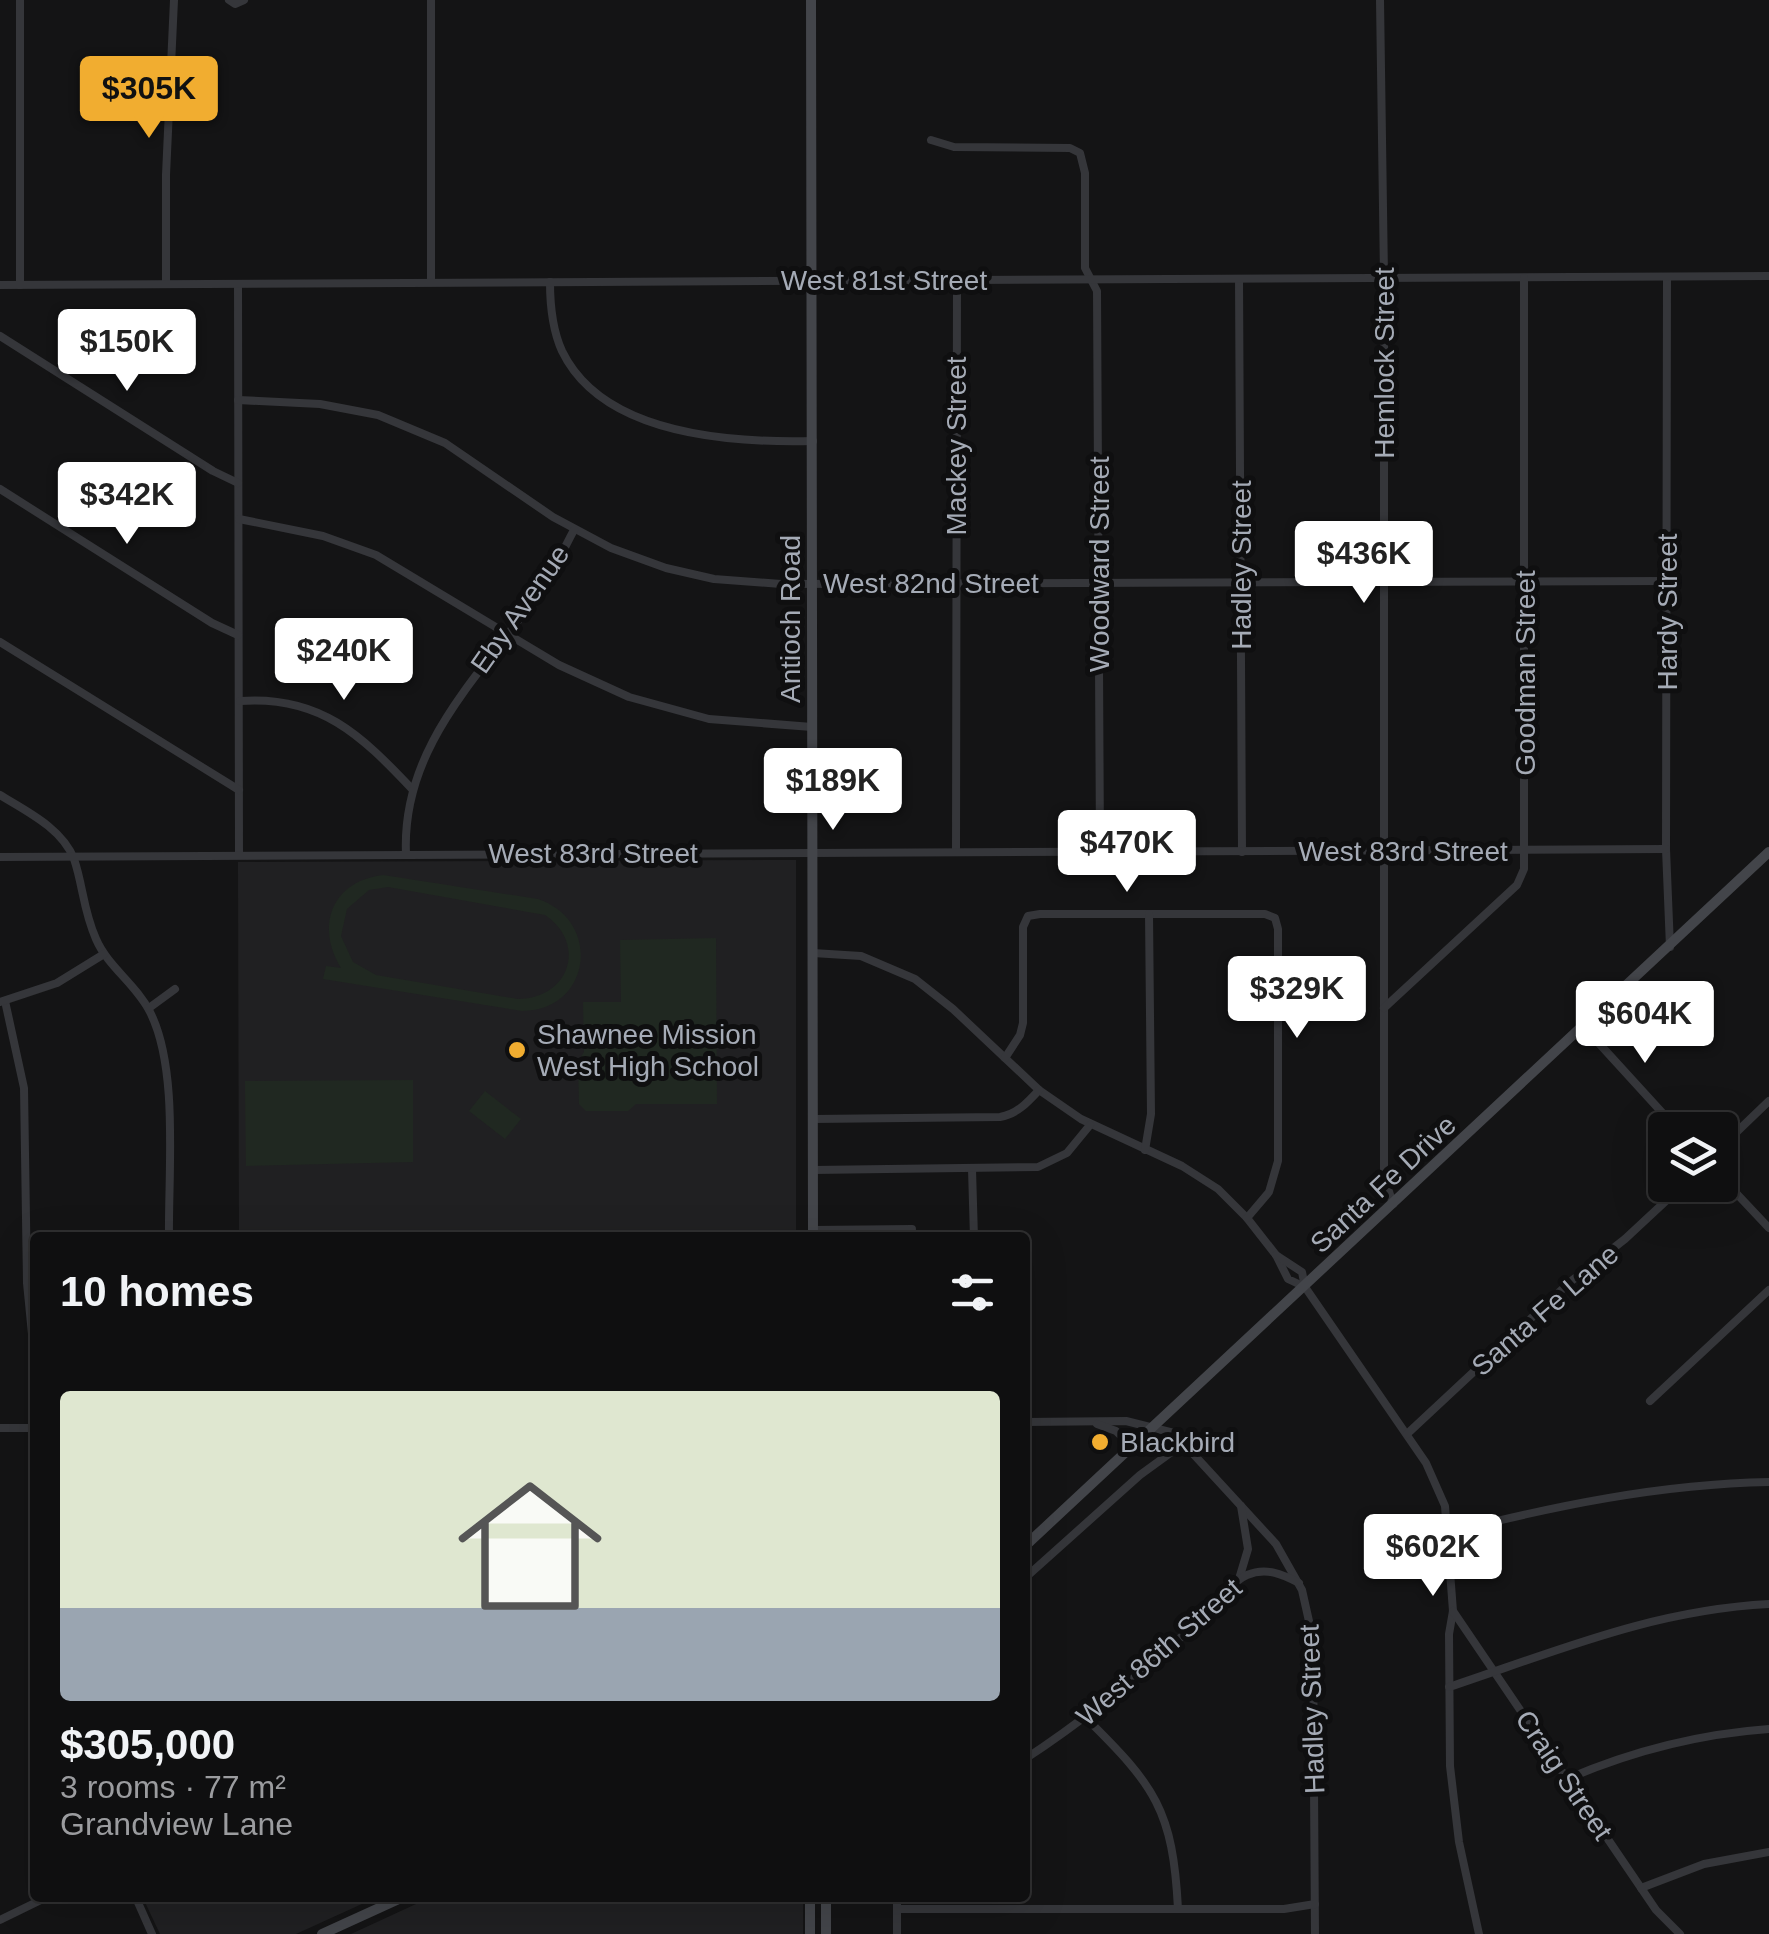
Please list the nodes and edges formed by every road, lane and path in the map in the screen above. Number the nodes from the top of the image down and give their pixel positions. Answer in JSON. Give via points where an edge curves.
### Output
{"nodes":[{"id":1,"x":20,"y":0,"type":"edge"},
{"id":2,"x":174,"y":0,"type":"edge"},
{"id":3,"x":229,"y":0,"type":"edge"},
{"id":4,"x":244,"y":0,"type":"edge"},
{"id":5,"x":431,"y":0,"type":"edge"},
{"id":6,"x":811,"y":0,"type":"edge"},
{"id":7,"x":1380,"y":0,"type":"edge"},
{"id":8,"x":931,"y":140,"type":"dead end"},
{"id":9,"x":1769,"y":276,"type":"edge"},
{"id":10,"x":1384,"y":277,"type":"junction"},
{"id":11,"x":1667,"y":277,"type":"junction"},
{"id":12,"x":1524,"y":278,"type":"junction"},
{"id":13,"x":1092,"y":279,"type":"junction"},
{"id":14,"x":1239,"y":279,"type":"junction"},
{"id":15,"x":812,"y":280,"type":"junction"},
{"id":16,"x":957,"y":280,"type":"junction"},
{"id":17,"x":431,"y":282,"type":"junction"},
{"id":18,"x":550,"y":282,"type":"junction"},
{"id":19,"x":166,"y":283,"type":"junction"},
{"id":20,"x":20,"y":284,"type":"junction"},
{"id":21,"x":238,"y":284,"type":"junction"},
{"id":22,"x":0,"y":285,"type":"edge"},
{"id":23,"x":0,"y":336,"type":"edge"},
{"id":24,"x":238,"y":400,"type":"junction"},
{"id":25,"x":813,"y":440,"type":"junction"},
{"id":26,"x":238,"y":483,"type":"junction"},
{"id":27,"x":0,"y":489,"type":"edge"},
{"id":28,"x":239,"y":519,"type":"junction"},
{"id":29,"x":574,"y":530,"type":"junction"},
{"id":30,"x":1525,"y":581,"type":"junction"},
{"id":31,"x":1667,"y":581,"type":"junction"},
{"id":32,"x":1099,"y":582,"type":"junction"},
{"id":33,"x":1241,"y":582,"type":"junction"},
{"id":34,"x":1382,"y":582,"type":"junction"},
{"id":35,"x":956,"y":583,"type":"junction"},
{"id":36,"x":813,"y":584,"type":"junction"},
{"id":37,"x":506,"y":634,"type":"junction"},
{"id":38,"x":238,"y":636,"type":"junction"},
{"id":39,"x":0,"y":642,"type":"edge"},
{"id":40,"x":240,"y":701,"type":"junction"},
{"id":41,"x":812,"y":727,"type":"junction"},
{"id":42,"x":412,"y":789,"type":"junction"},
{"id":43,"x":239,"y":790,"type":"junction"},
{"id":44,"x":0,"y":795,"type":"edge"},
{"id":45,"x":1666,"y":849,"type":"junction"},
{"id":46,"x":1100,"y":850,"type":"junction"},
{"id":47,"x":1384,"y":850,"type":"junction"},
{"id":48,"x":813,"y":851,"type":"junction"},
{"id":49,"x":956,"y":851,"type":"junction"},
{"id":50,"x":1526,"y":851,"type":"junction"},
{"id":51,"x":1242,"y":852,"type":"junction"},
{"id":52,"x":1769,"y":852,"type":"edge"},
{"id":53,"x":406,"y":854,"type":"junction"},
{"id":54,"x":239,"y":855,"type":"junction"},
{"id":55,"x":73,"y":856,"type":"junction"},
{"id":56,"x":0,"y":857,"type":"edge"},
{"id":57,"x":1149,"y":914,"type":"junction"},
{"id":58,"x":1670,"y":947,"type":"junction"},
{"id":59,"x":813,"y":953,"type":"junction"},
{"id":60,"x":104,"y":954,"type":"junction"},
{"id":61,"x":175,"y":989,"type":"dead end"},
{"id":62,"x":3,"y":1001,"type":"edge"},
{"id":63,"x":149,"y":1008,"type":"junction"},
{"id":64,"x":1384,"y":1008,"type":"junction"},
{"id":65,"x":1584,"y":1027,"type":"junction"},
{"id":66,"x":1005,"y":1058,"type":"junction"},
{"id":67,"x":1038,"y":1090,"type":"junction"},
{"id":68,"x":1769,"y":1101,"type":"edge"},
{"id":69,"x":1662,"y":1112,"type":"edge"},
{"id":70,"x":813,"y":1119,"type":"junction"},
{"id":71,"x":1090,"y":1125,"type":"junction"},
{"id":72,"x":1738,"y":1131,"type":"edge"},
{"id":73,"x":1145,"y":1150,"type":"junction"},
{"id":74,"x":972,"y":1169,"type":"junction"},
{"id":75,"x":813,"y":1170,"type":"junction"},
{"id":76,"x":1738,"y":1195,"type":"edge"},
{"id":77,"x":1665,"y":1202,"type":"edge"},
{"id":78,"x":1393,"y":1204,"type":"junction"},
{"id":79,"x":1248,"y":1218,"type":"junction"},
{"id":80,"x":1769,"y":1228,"type":"edge"},
{"id":81,"x":912,"y":1229,"type":"dead end"},
{"id":82,"x":169,"y":1232,"type":"edge"},
{"id":83,"x":813,"y":1232,"type":"edge"},
{"id":84,"x":853,"y":1232,"type":"edge"},
{"id":85,"x":974,"y":1232,"type":"edge"},
{"id":86,"x":1276,"y":1255,"type":"junction"},
{"id":87,"x":1305,"y":1287,"type":"junction"},
{"id":88,"x":1769,"y":1290,"type":"edge"},
{"id":89,"x":30,"y":1313,"type":"edge"},
{"id":90,"x":1650,"y":1401,"type":"dead end"},
{"id":91,"x":1030,"y":1422,"type":"edge"},
{"id":92,"x":1097,"y":1424,"type":"junction"},
{"id":93,"x":1154,"y":1426,"type":"junction"},
{"id":94,"x":0,"y":1428,"type":"edge"},
{"id":95,"x":30,"y":1428,"type":"edge"},
{"id":96,"x":1407,"y":1434,"type":"junction"},
{"id":97,"x":1184,"y":1443,"type":"junction"},
{"id":98,"x":1132,"y":1447,"type":"junction"},
{"id":99,"x":1769,"y":1482,"type":"edge"},
{"id":100,"x":1241,"y":1506,"type":"junction"},
{"id":101,"x":1448,"y":1533,"type":"junction"},
{"id":102,"x":1030,"y":1541,"type":"edge"},
{"id":103,"x":1030,"y":1574,"type":"edge"},
{"id":104,"x":1239,"y":1579,"type":"junction"},
{"id":105,"x":1299,"y":1583,"type":"junction"},
{"id":106,"x":1769,"y":1604,"type":"edge"},
{"id":107,"x":1453,"y":1611,"type":"junction"},
{"id":108,"x":1495,"y":1672,"type":"junction"},
{"id":109,"x":1449,"y":1687,"type":"junction"},
{"id":110,"x":1086,"y":1718,"type":"junction"},
{"id":111,"x":1769,"y":1729,"type":"edge"},
{"id":112,"x":1030,"y":1756,"type":"edge"},
{"id":113,"x":1567,"y":1779,"type":"junction"},
{"id":114,"x":1769,"y":1852,"type":"edge"},
{"id":115,"x":1642,"y":1888,"type":"junction"},
{"id":116,"x":37,"y":1902,"type":"edge"},
{"id":117,"x":138,"y":1902,"type":"edge"},
{"id":118,"x":392,"y":1902,"type":"edge"},
{"id":119,"x":810,"y":1902,"type":"edge"},
{"id":120,"x":826,"y":1902,"type":"edge"},
{"id":121,"x":897,"y":1902,"type":"edge"},
{"id":122,"x":1315,"y":1904,"type":"junction"},
{"id":123,"x":897,"y":1909,"type":"junction"},
{"id":124,"x":1178,"y":1909,"type":"junction"},
{"id":125,"x":0,"y":1920,"type":"edge"},
{"id":126,"x":152,"y":1934,"type":"edge"},
{"id":127,"x":322,"y":1934,"type":"edge"},
{"id":128,"x":810,"y":1934,"type":"edge"},
{"id":129,"x":826,"y":1934,"type":"edge"},
{"id":130,"x":897,"y":1934,"type":"edge"},
{"id":131,"x":1315,"y":1934,"type":"edge"},
{"id":132,"x":1480,"y":1934,"type":"edge"},
{"id":133,"x":1680,"y":1934,"type":"edge"}],
"edges":[{"from":1,"to":20,"type":"street"},
{"from":2,"to":19,"type":"street"},
{"from":3,"to":4,"type":"street"},
{"from":5,"to":17,"type":"street"},
{"from":6,"to":15,"type":"main road","name":"Antioch Road"},
{"from":7,"to":10,"type":"street","name":"Hemlock Street"},
{"from":8,"to":13,"type":"street","name":"Woodward Street","via":[[1080,153],[1085,268]]},
{"from":9,"to":11,"type":"street","name":"West 81st Street"},
{"from":10,"to":12,"type":"street","name":"West 81st Street"},
{"from":10,"to":14,"type":"street","name":"West 81st Street"},
{"from":10,"to":34,"type":"street","name":"Hemlock Street"},
{"from":11,"to":12,"type":"street","name":"West 81st Street"},
{"from":11,"to":31,"type":"street","name":"Hardy Street"},
{"from":12,"to":30,"type":"street","name":"Goodman Street"},
{"from":13,"to":14,"type":"street","name":"West 81st Street"},
{"from":13,"to":16,"type":"street","name":"West 81st Street"},
{"from":13,"to":32,"type":"street","name":"Woodward Street"},
{"from":14,"to":33,"type":"street","name":"Hadley Street"},
{"from":15,"to":16,"type":"street","name":"West 81st Street"},
{"from":15,"to":18,"type":"street","name":"West 81st Street"},
{"from":15,"to":25,"type":"main road","name":"Antioch Road"},
{"from":16,"to":35,"type":"street","name":"Mackey Street"},
{"from":17,"to":18,"type":"street","name":"West 81st Street"},
{"from":17,"to":21,"type":"street","name":"West 81st Street"},
{"from":18,"to":25,"type":"street","via":[[561,348],[581,380],[608,403],[688,432]]},
{"from":19,"to":20,"type":"street","name":"West 81st Street"},
{"from":19,"to":21,"type":"street","name":"West 81st Street"},
{"from":20,"to":22,"type":"street","name":"West 81st Street"},
{"from":21,"to":24,"type":"street"},
{"from":23,"to":26,"type":"street"},
{"from":24,"to":26,"type":"street"},
{"from":24,"to":29,"type":"street","name":"West 82nd Street","via":[[335,406],[412,426]]},
{"from":25,"to":36,"type":"main road","name":"Antioch Road"},
{"from":26,"to":28,"type":"street"},
{"from":27,"to":38,"type":"street"},
{"from":28,"to":37,"type":"street","via":[[376,555]]},
{"from":28,"to":38,"type":"street"},
{"from":29,"to":36,"type":"street","name":"West 82nd Street","via":[[638,560],[714,579]]},
{"from":29,"to":37,"type":"street","name":"Eby Avenue","via":[[545,584]]},
{"from":30,"to":31,"type":"street","name":"West 82nd Street"},
{"from":30,"to":34,"type":"street","name":"West 82nd Street"},
{"from":30,"to":50,"type":"street","name":"Goodman Street"},
{"from":31,"to":45,"type":"street","name":"Hardy Street"},
{"from":32,"to":33,"type":"street","name":"West 82nd Street"},
{"from":32,"to":35,"type":"street","name":"West 82nd Street"},
{"from":32,"to":46,"type":"street","name":"Woodward Street"},
{"from":33,"to":34,"type":"street","name":"West 82nd Street"},
{"from":33,"to":51,"type":"street","name":"Hadley Street"},
{"from":34,"to":47,"type":"street","name":"Hemlock Street"},
{"from":35,"to":36,"type":"street","name":"West 82nd Street"},
{"from":35,"to":49,"type":"street","name":"Mackey Street"},
{"from":36,"to":41,"type":"main road","name":"Antioch Road"},
{"from":37,"to":41,"type":"street","via":[[591,682],[661,707],[744,724]]},
{"from":37,"to":42,"type":"street","name":"Eby Avenue","via":[[443,722]]},
{"from":38,"to":40,"type":"street"},
{"from":39,"to":43,"type":"street"},
{"from":40,"to":42,"type":"street","via":[[288,704],[330,717],[364,738]]},
{"from":40,"to":43,"type":"street"},
{"from":41,"to":48,"type":"main road","name":"Antioch Road"},
{"from":42,"to":53,"type":"street","name":"Eby Avenue"},
{"from":43,"to":54,"type":"street"},
{"from":44,"to":55,"type":"street","via":[[48,826]]},
{"from":45,"to":50,"type":"street","name":"West 83rd Street"},
{"from":45,"to":58,"type":"street","name":"Hardy Street"},
{"from":46,"to":49,"type":"street","name":"West 83rd Street"},
{"from":46,"to":51,"type":"street","name":"West 83rd Street"},
{"from":47,"to":50,"type":"street","name":"West 83rd Street"},
{"from":47,"to":51,"type":"street","name":"West 83rd Street"},
{"from":47,"to":64,"type":"street","name":"Hemlock Street"},
{"from":48,"to":49,"type":"street","name":"West 83rd Street"},
{"from":48,"to":53,"type":"street","name":"West 83rd Street"},
{"from":48,"to":59,"type":"main road","name":"Antioch Road"},
{"from":50,"to":64,"type":"street","name":"Goodman Street","via":[[1517,885]]},
{"from":52,"to":58,"type":"main road","name":"Santa Fe Drive"},
{"from":53,"to":54,"type":"street","name":"West 83rd Street"},
{"from":54,"to":55,"type":"street","name":"West 83rd Street"},
{"from":55,"to":56,"type":"street","name":"West 83rd Street"},
{"from":55,"to":60,"type":"street","via":[[82,903]]},
{"from":57,"to":66,"type":"street","via":[[1028,916],[1022,926],[1020,1036]]},
{"from":57,"to":73,"type":"street","via":[[1151,1114]]},
{"from":57,"to":79,"type":"street","via":[[1275,918],[1278,1161],[1268,1192]]},
{"from":58,"to":65,"type":"main road","name":"Santa Fe Drive"},
{"from":59,"to":66,"type":"street","via":[[862,956],[898,969],[954,1009]]},
{"from":59,"to":70,"type":"main road","name":"Antioch Road"},
{"from":60,"to":62,"type":"street","via":[[58,983]]},
{"from":60,"to":63,"type":"street"},
{"from":61,"to":63,"type":"street"},
{"from":62,"to":89,"type":"street","via":[[24,1088]]},
{"from":63,"to":82,"type":"street","via":[[168,1078]]},
{"from":64,"to":78,"type":"street","name":"Hemlock Street","via":[[1384,1176]]},
{"from":65,"to":69,"type":"street"},
{"from":65,"to":78,"type":"main road","name":"Santa Fe Drive"},
{"from":66,"to":67,"type":"street"},
{"from":67,"to":70,"type":"street","via":[[1000,1118]]},
{"from":67,"to":71,"type":"street"},
{"from":68,"to":72,"type":"street"},
{"from":70,"to":75,"type":"main road","name":"Antioch Road"},
{"from":71,"to":73,"type":"street"},
{"from":71,"to":74,"type":"street","via":[[1053,1162]]},
{"from":73,"to":79,"type":"street","via":[[1196,1174]]},
{"from":74,"to":75,"type":"street"},
{"from":74,"to":85,"type":"street"},
{"from":75,"to":83,"type":"main road","name":"Antioch Road"},
{"from":76,"to":80,"type":"street"},
{"from":77,"to":96,"type":"street","name":"Santa Fe Lane"},
{"from":78,"to":87,"type":"main road","name":"Santa Fe Drive"},
{"from":79,"to":86,"type":"street"},
{"from":81,"to":84,"type":"street"},
{"from":86,"to":87,"type":"street","via":[[1288,1280]]},
{"from":86,"to":87,"type":"street","via":[[1300,1269]]},
{"from":87,"to":93,"type":"main road","name":"Santa Fe Drive"},
{"from":87,"to":96,"type":"street"},
{"from":88,"to":90,"type":"street"},
{"from":91,"to":92,"type":"street"},
{"from":92,"to":93,"type":"street"},
{"from":92,"to":98,"type":"street"},
{"from":93,"to":97,"type":"street","name":"Hadley Street"},
{"from":93,"to":98,"type":"main road","name":"Santa Fe Drive"},
{"from":94,"to":95,"type":"street"},
{"from":96,"to":101,"type":"street","via":[[1436,1479]]},
{"from":97,"to":100,"type":"street","name":"Hadley Street"},
{"from":97,"to":103,"type":"street"},
{"from":98,"to":102,"type":"main road","name":"Santa Fe Drive"},
{"from":99,"to":101,"type":"street","via":[[1611,1497]]},
{"from":100,"to":104,"type":"street","via":[[1248,1549]]},
{"from":100,"to":105,"type":"street","name":"Hadley Street","via":[[1276,1544]]},
{"from":101,"to":107,"type":"street"},
{"from":104,"to":105,"type":"street","name":"West 86th Street","via":[[1276,1572]]},
{"from":104,"to":110,"type":"street","name":"West 86th Street"},
{"from":105,"to":122,"type":"street","name":"Hadley Street","via":[[1313,1639]]},
{"from":106,"to":108,"type":"street","via":[[1634,1624]]},
{"from":107,"to":108,"type":"street","name":"Craig Street"},
{"from":107,"to":109,"type":"street"},
{"from":108,"to":109,"type":"street"},
{"from":108,"to":113,"type":"street","name":"Craig Street"},
{"from":109,"to":132,"type":"street","via":[[1454,1815]]},
{"from":110,"to":112,"type":"street","name":"West 86th Street"},
{"from":110,"to":124,"type":"street","via":[[1136,1768],[1159,1805],[1173,1851]]},
{"from":111,"to":113,"type":"street","via":[[1672,1743]]},
{"from":113,"to":115,"type":"street","name":"Craig Street"},
{"from":114,"to":115,"type":"street","via":[[1704,1864]]},
{"from":115,"to":133,"type":"street","name":"Craig Street"},
{"from":116,"to":125,"type":"street"},
{"from":117,"to":126,"type":"street"},
{"from":118,"to":127,"type":"main road"},
{"from":119,"to":128,"type":"main road"},
{"from":120,"to":129,"type":"main road"},
{"from":121,"to":123,"type":"street"},
{"from":122,"to":124,"type":"street"},
{"from":122,"to":131,"type":"street","name":"Hadley Street"},
{"from":123,"to":124,"type":"street"},
{"from":123,"to":130,"type":"street"}]}
